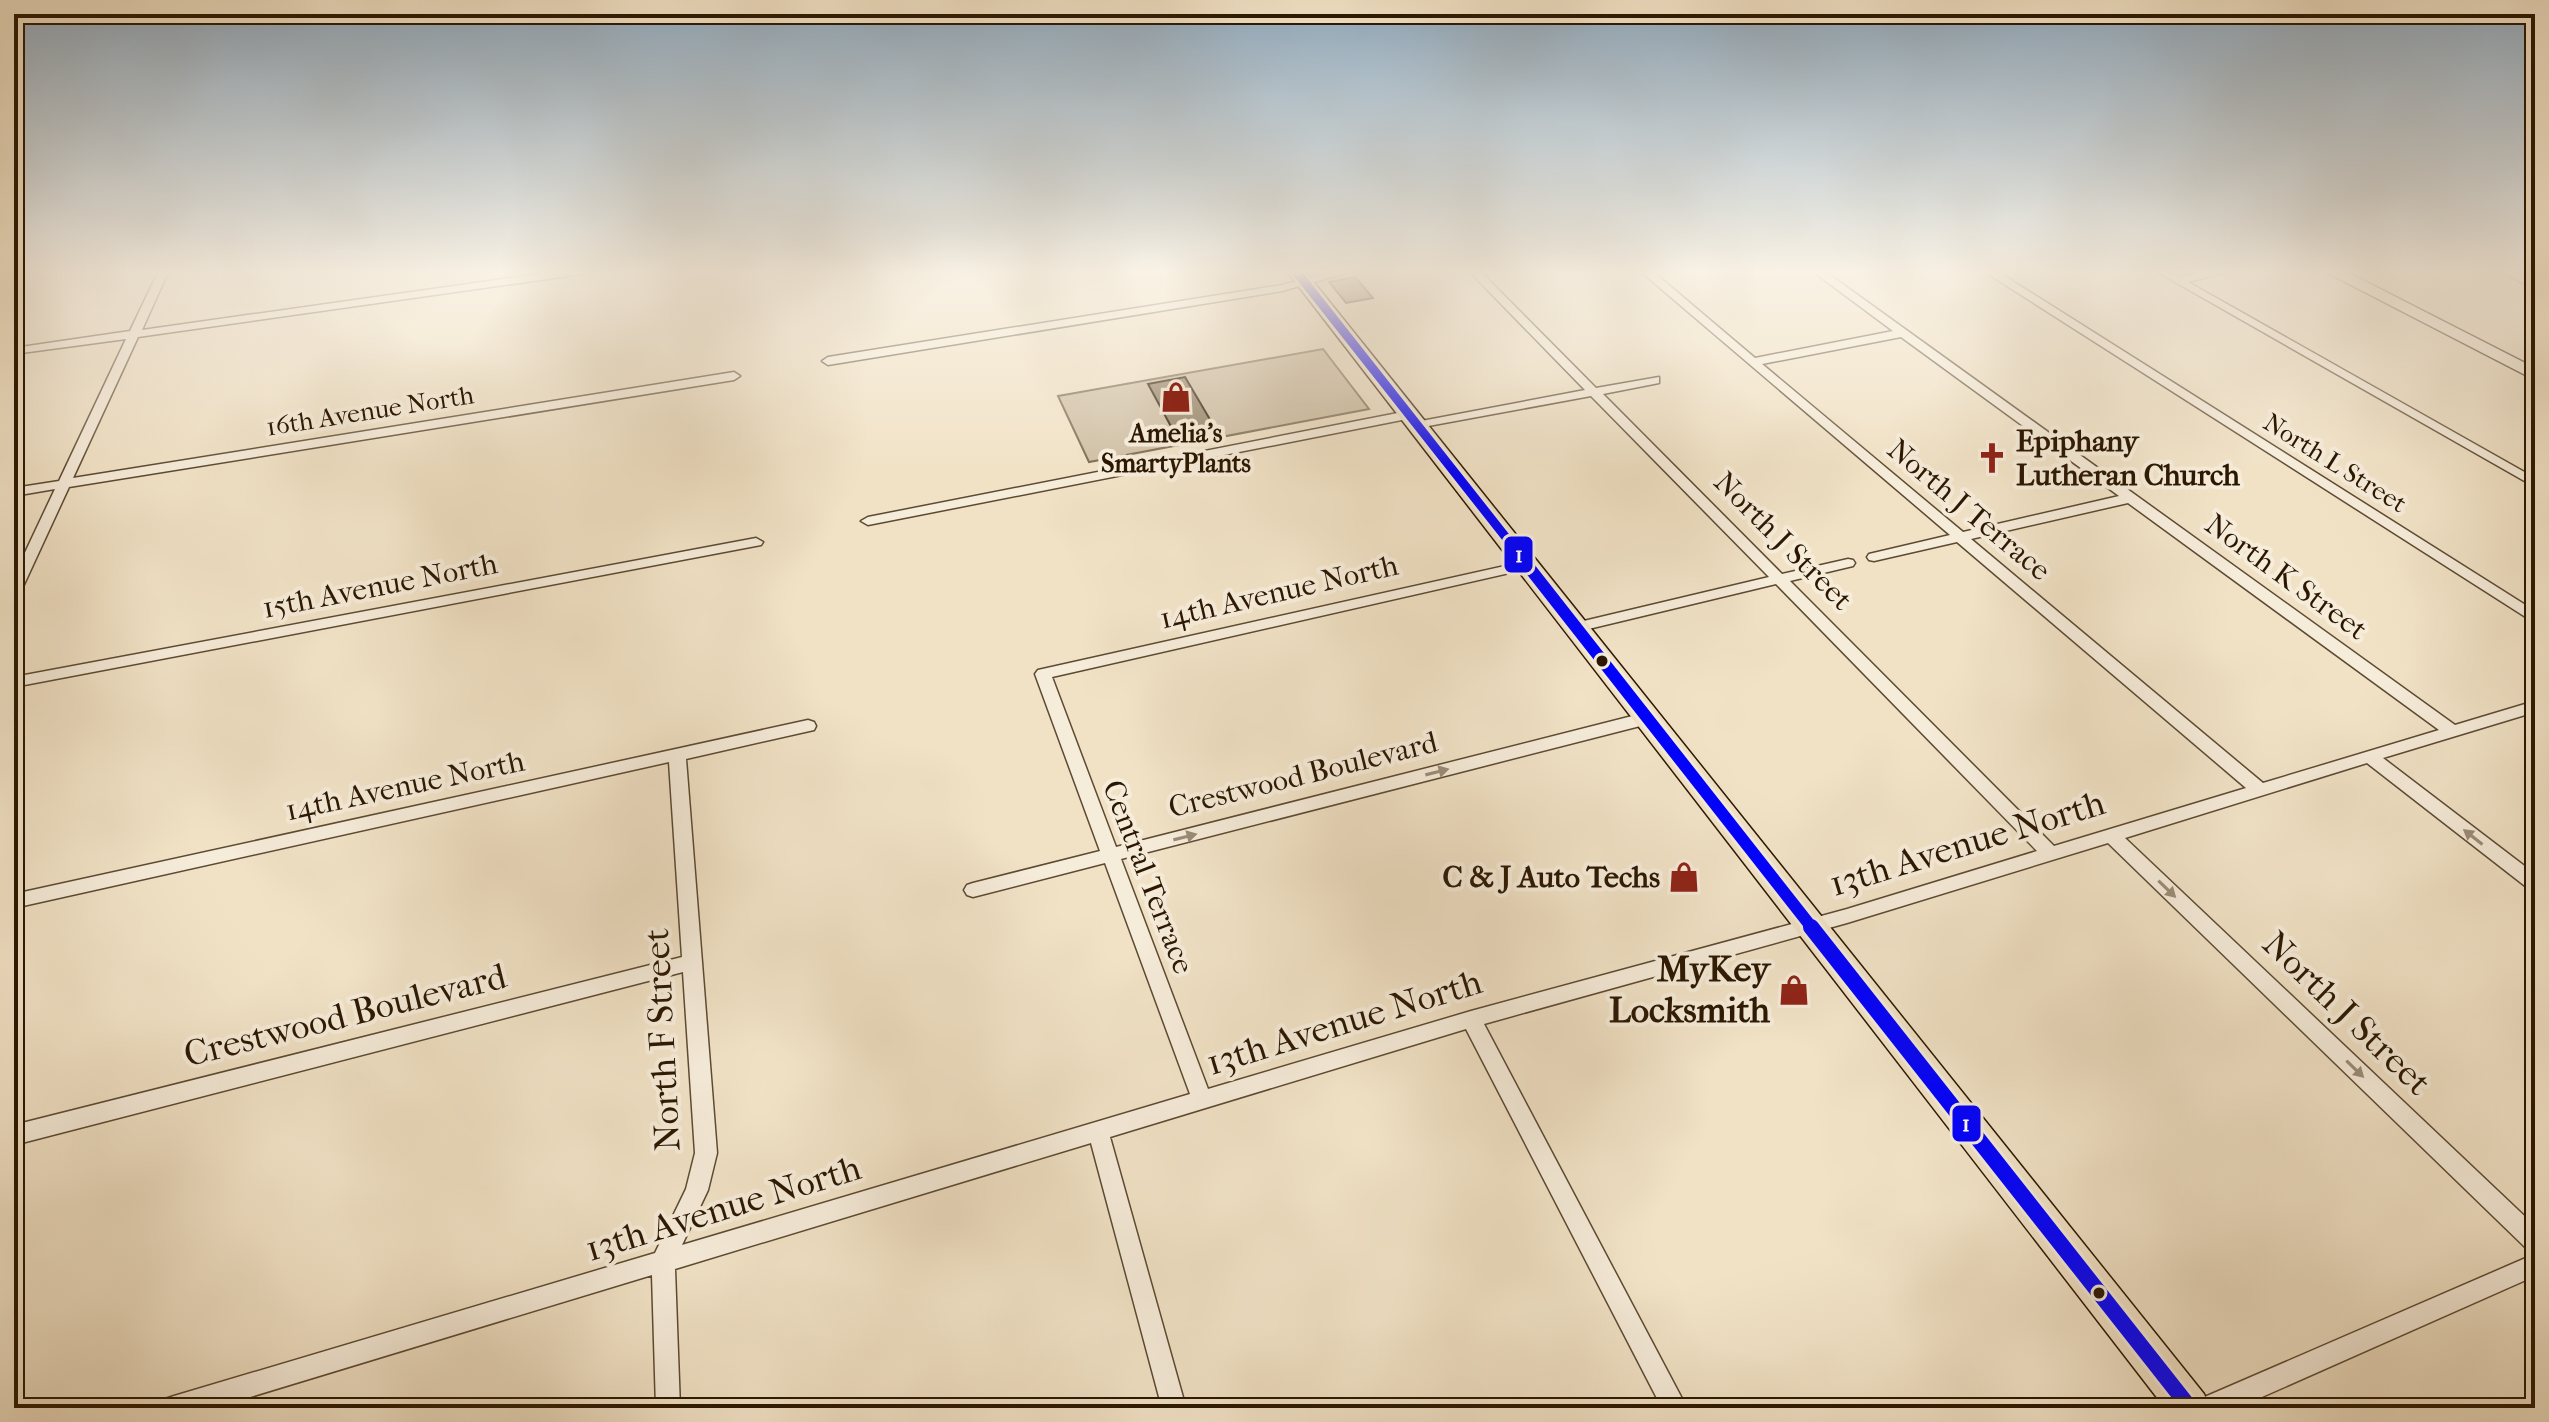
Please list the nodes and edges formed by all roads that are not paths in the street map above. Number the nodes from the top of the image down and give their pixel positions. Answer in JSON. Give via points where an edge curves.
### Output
{"nodes":[{"id":1,"x":117,"y":336,"type":"edge"},
{"id":2,"x":133,"y":336,"type":"edge"},
{"id":3,"x":984,"y":336,"type":"edge"},
{"id":4,"x":1347,"y":336,"type":"edge"},
{"id":5,"x":1538,"y":336,"type":"edge"},
{"id":6,"x":1722,"y":336,"type":"edge"},
{"id":7,"x":1886,"y":336,"type":"edge"},
{"id":8,"x":1908,"y":336,"type":"edge"},
{"id":9,"x":2091,"y":336,"type":"edge"},
{"id":10,"x":2276,"y":336,"type":"edge"},
{"id":11,"x":2460,"y":336,"type":"edge"},
{"id":12,"x":14,"y":351,"type":"edge"},
{"id":13,"x":828,"y":361,"type":"dead end"},
{"id":14,"x":1752,"y":362,"type":"junction"},
{"id":15,"x":2535,"y":375,"type":"edge"},
{"id":16,"x":734,"y":376,"type":"dead end"},
{"id":17,"x":1655,"y":380,"type":"dead end"},
{"id":18,"x":1593,"y":392,"type":"junction"},
{"id":19,"x":1412,"y":420,"type":"junction"},
{"id":20,"x":2535,"y":483,"type":"edge"},
{"id":21,"x":64,"y":484,"type":"junction"},
{"id":22,"x":14,"y":492,"type":"edge"},
{"id":23,"x":2130,"y":498,"type":"junction"},
{"id":24,"x":868,"y":521,"type":"dead end"},
{"id":25,"x":1961,"y":538,"type":"junction"},
{"id":26,"x":756,"y":542,"type":"dead end"},
{"id":27,"x":1874,"y":557,"type":"dead end"},
{"id":28,"x":1848,"y":563,"type":"dead end"},
{"id":29,"x":1527,"y":565,"type":"junction"},
{"id":30,"x":1780,"y":580,"type":"junction"},
{"id":31,"x":14,"y":591,"type":"edge"},
{"id":32,"x":2535,"y":618,"type":"edge"},
{"id":33,"x":1576,"y":627,"type":"junction"},
{"id":34,"x":1043,"y":674,"type":"joint"},
{"id":35,"x":14,"y":682,"type":"edge"},
{"id":36,"x":2535,"y":706,"type":"edge"},
{"id":37,"x":1648,"y":718,"type":"junction"},
{"id":38,"x":808,"y":726,"type":"dead end"},
{"id":39,"x":2452,"y":731,"type":"junction"},
{"id":40,"x":677,"y":755,"type":"junction"},
{"id":41,"x":2370,"y":757,"type":"junction"},
{"id":42,"x":2260,"y":790,"type":"junction"},
{"id":43,"x":2111,"y":835,"type":"junction"},
{"id":44,"x":2051,"y":854,"type":"junction"},
{"id":45,"x":1109,"y":856,"type":"junction"},
{"id":46,"x":2535,"y":884,"type":"edge"},
{"id":47,"x":973,"y":890,"type":"dead end"},
{"id":48,"x":14,"y":901,"type":"edge"},
{"id":49,"x":1811,"y":926,"type":"junction"},
{"id":50,"x":693,"y":962,"type":"junction"},
{"id":51,"x":1471,"y":1019,"type":"junction"},
{"id":52,"x":1202,"y":1099,"type":"junction"},
{"id":53,"x":1098,"y":1131,"type":"junction"},
{"id":54,"x":14,"y":1135,"type":"edge"},
{"id":55,"x":2535,"y":1241,"type":"edge"},
{"id":56,"x":663,"y":1261,"type":"junction"},
{"id":57,"x":2535,"y":1265,"type":"edge"},
{"id":58,"x":174,"y":1408,"type":"edge"},
{"id":59,"x":668,"y":1408,"type":"edge"},
{"id":60,"x":1174,"y":1408,"type":"edge"},
{"id":61,"x":1675,"y":1408,"type":"edge"},
{"id":62,"x":2190,"y":1408,"type":"edge"},
{"id":63,"x":2209,"y":1408,"type":"edge"}],
"edges":[{"from":1,"to":12,"type":"street"},
{"from":2,"to":21,"type":"street"},
{"from":3,"to":13,"type":"street"},
{"from":4,"to":19,"type":"main road"},
{"from":5,"to":18,"type":"street","name":"North J Street"},
{"from":6,"to":14,"type":"street","name":"North J Terrace"},
{"from":7,"to":14,"type":"street"},
{"from":8,"to":23,"type":"street","name":"North K Street"},
{"from":9,"to":32,"type":"street","name":"North L Street"},
{"from":10,"to":20,"type":"street"},
{"from":11,"to":15,"type":"main road"},
{"from":14,"to":25,"type":"street","name":"North J Terrace"},
{"from":16,"to":21,"type":"street","name":"16th Avenue North"},
{"from":17,"to":18,"type":"street"},
{"from":18,"to":19,"type":"street"},
{"from":18,"to":30,"type":"street","name":"North J Street"},
{"from":19,"to":24,"type":"street"},
{"from":19,"to":29,"type":"main road"},
{"from":21,"to":22,"type":"street","name":"16th Avenue North"},
{"from":21,"to":31,"type":"street"},
{"from":23,"to":25,"type":"street"},
{"from":23,"to":39,"type":"street","name":"North K Street"},
{"from":25,"to":27,"type":"street"},
{"from":25,"to":42,"type":"street","name":"North J Terrace"},
{"from":26,"to":35,"type":"street","name":"15th Avenue North"},
{"from":28,"to":30,"type":"street"},
{"from":29,"to":33,"type":"main road"},
{"from":29,"to":34,"type":"street","name":"14th Avenue North"},
{"from":30,"to":33,"type":"street"},
{"from":30,"to":44,"type":"street","name":"North J Street"},
{"from":33,"to":37,"type":"main road"},
{"from":34,"to":45,"type":"street","name":"Central Terrace"},
{"from":36,"to":39,"type":"street","name":"13th Avenue North"},
{"from":45,"to":37,"type":"street","name":"Crestwood Boulevard","one_way":true},
{"from":37,"to":49,"type":"main road"},
{"from":38,"to":40,"type":"street","name":"14th Avenue North"},
{"from":39,"to":41,"type":"street","name":"13th Avenue North"},
{"from":40,"to":48,"type":"street","name":"14th Avenue North"},
{"from":40,"to":50,"type":"street","name":"North F Street"},
{"from":41,"to":42,"type":"street","name":"13th Avenue North"},
{"from":46,"to":41,"type":"street","one_way":true},
{"from":42,"to":43,"type":"street","name":"13th Avenue North"},
{"from":43,"to":44,"type":"street","name":"13th Avenue North"},
{"from":43,"to":55,"type":"street","name":"North J Street","one_way":true},
{"from":44,"to":49,"type":"street","name":"13th Avenue North"},
{"from":45,"to":47,"type":"street","name":"Crestwood Boulevard"},
{"from":45,"to":52,"type":"street","name":"Central Terrace"},
{"from":49,"to":51,"type":"street","name":"13th Avenue North"},
{"from":49,"to":62,"type":"main road"},
{"from":50,"to":54,"type":"street","name":"Crestwood Boulevard"},
{"from":50,"to":56,"type":"street","name":"North F Street","via":[[706,1153],[697,1190]]},
{"from":51,"to":52,"type":"street","name":"13th Avenue North"},
{"from":51,"to":61,"type":"street"},
{"from":52,"to":53,"type":"street","name":"13th Avenue North"},
{"from":53,"to":56,"type":"street","name":"13th Avenue North"},
{"from":53,"to":60,"type":"street"},
{"from":56,"to":58,"type":"street","name":"13th Avenue North"},
{"from":56,"to":59,"type":"street","name":"North F Street"},
{"from":57,"to":63,"type":"street"}]}
